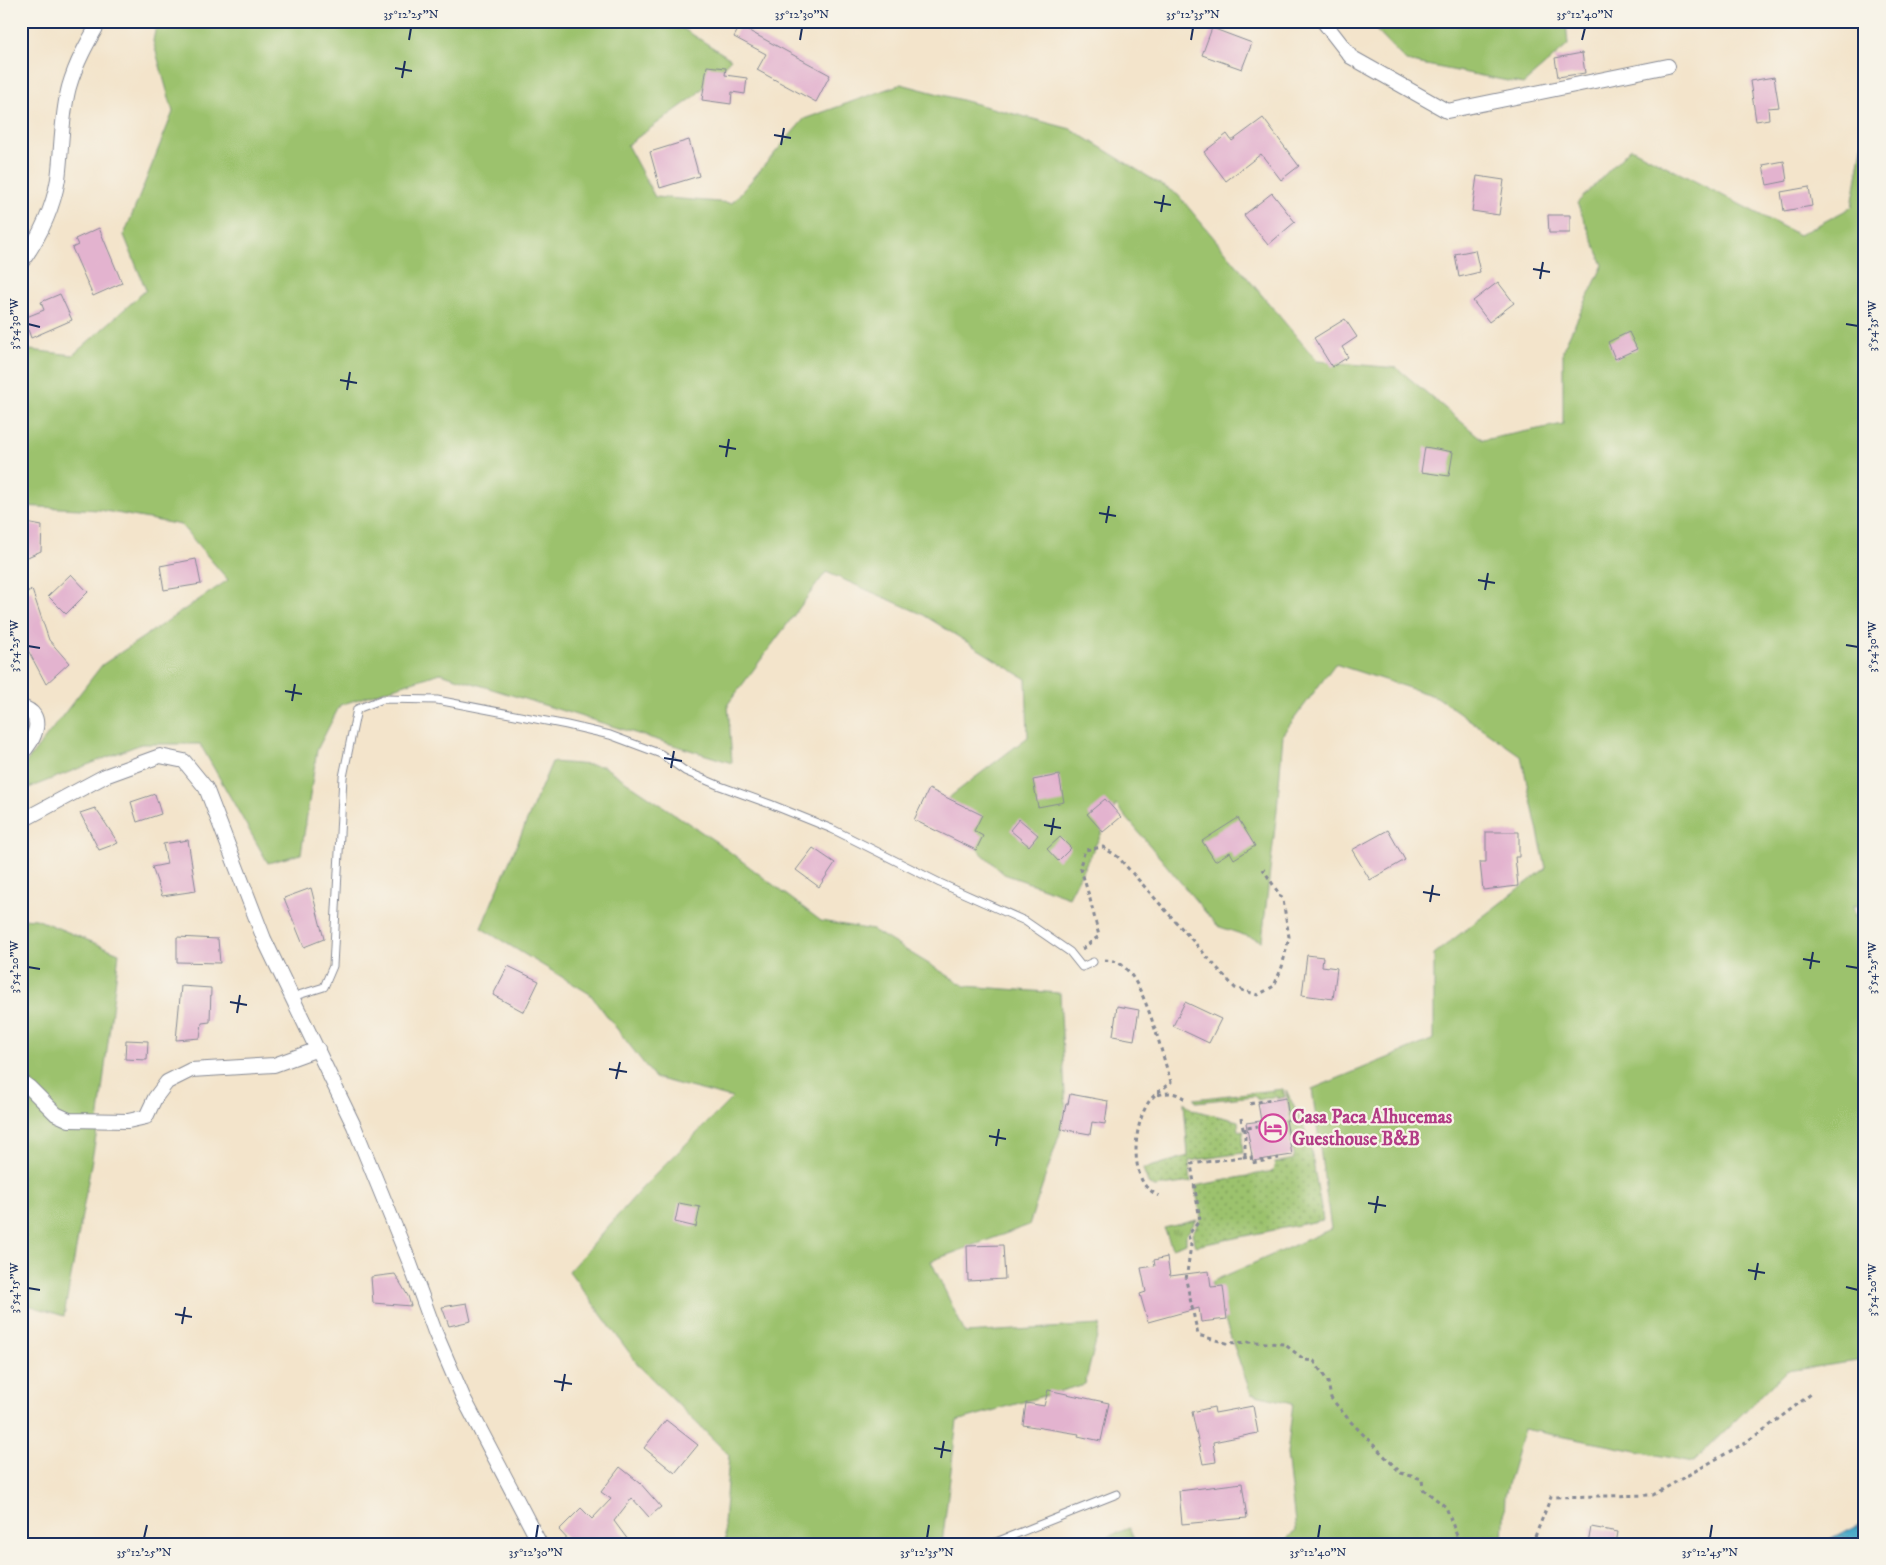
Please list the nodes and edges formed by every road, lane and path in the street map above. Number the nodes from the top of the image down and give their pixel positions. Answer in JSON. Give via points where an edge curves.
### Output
{"nodes":[{"id":1,"x":100,"y":21,"type":"edge"},
{"id":2,"x":1323,"y":21,"type":"edge"},
{"id":3,"x":1668,"y":66,"type":"dead end"},
{"id":4,"x":21,"y":263,"type":"edge"},
{"id":5,"x":21,"y":707,"type":"edge"},
{"id":6,"x":21,"y":754,"type":"edge"},
{"id":7,"x":21,"y":821,"type":"edge"},
{"id":8,"x":1263,"y":869,"type":"dead end"},
{"id":9,"x":1070,"y":952,"type":"junction"},
{"id":10,"x":1093,"y":962,"type":"joint"},
{"id":11,"x":292,"y":997,"type":"junction"},
{"id":12,"x":318,"y":1049,"type":"junction"},
{"id":13,"x":21,"y":1081,"type":"edge"},
{"id":14,"x":1156,"y":1096,"type":"junction"},
{"id":15,"x":1271,"y":1099,"type":"dead end"},
{"id":16,"x":1187,"y":1100,"type":"dead end"},
{"id":17,"x":1250,"y":1104,"type":"dead end"},
{"id":18,"x":1241,"y":1118,"type":"dead end"},
{"id":19,"x":1258,"y":1126,"type":"dead end"},
{"id":20,"x":1245,"y":1128,"type":"junction"},
{"id":21,"x":1242,"y":1157,"type":"junction"},
{"id":22,"x":1280,"y":1158,"type":"dead end"},
{"id":23,"x":1159,"y":1196,"type":"dead end"},
{"id":24,"x":1811,"y":1394,"type":"dead end"},
{"id":25,"x":1117,"y":1494,"type":"dead end"},
{"id":26,"x":534,"y":1541,"type":"edge"},
{"id":27,"x":991,"y":1544,"type":"edge"},
{"id":28,"x":1460,"y":1544,"type":"edge"},
{"id":29,"x":1532,"y":1544,"type":"edge"}],
"edges":[{"from":1,"to":4,"type":"street","via":[[78,59],[68,88],[58,179],[51,205],[42,228]]},
{"from":2,"to":3,"type":"street","via":[[1351,57],[1448,111]]},
{"from":5,"to":6,"type":"street","via":[[29,709],[36,724],[34,736]]},
{"from":7,"to":11,"type":"street","via":[[114,773],[160,756],[184,760],[206,788],[264,939]]},
{"from":8,"to":9,"type":"path","via":[[1283,900],[1289,938],[1274,986],[1258,995],[1235,988],[1118,857],[1103,847],[1085,850],[1080,866],[1099,936],[1080,951]]},
{"from":9,"to":10,"type":"lane","via":[[1082,967]]},
{"from":9,"to":11,"type":"lane","via":[[1025,921],[832,829],[720,786],[685,771],[660,754],[610,735],[437,700],[383,699],[357,709],[343,777],[333,966],[324,988]]},
{"from":10,"to":14,"type":"path","via":[[1112,960],[1121,965],[1145,1001],[1171,1082]]},
{"from":11,"to":12,"type":"street"},
{"from":12,"to":13,"type":"street","via":[[274,1065],[191,1070],[167,1082],[146,1117],[128,1121],[69,1120],[56,1114]]},
{"from":12,"to":26,"type":"street","via":[[354,1126],[463,1398]]},
{"from":14,"to":16,"type":"path","via":[[1171,1092]]},
{"from":14,"to":23,"type":"path","via":[[1148,1102],[1137,1131],[1136,1157],[1145,1186]]},
{"from":15,"to":17,"type":"path"},
{"from":18,"to":20,"type":"path"},
{"from":19,"to":20,"type":"path"},
{"from":20,"to":21,"type":"path","via":[[1246,1150]]},
{"from":21,"to":22,"type":"path","via":[[1251,1156],[1252,1163]]},
{"from":21,"to":28,"type":"path","via":[[1190,1164],[1200,1220],[1188,1235],[1186,1280],[1198,1335],[1226,1343],[1284,1344],[1305,1360],[1314,1361],[1328,1382],[1331,1398],[1350,1421],[1401,1473],[1422,1479],[1422,1489],[1446,1507]]},
{"from":24,"to":29,"type":"path","via":[[1741,1445],[1653,1495],[1551,1498]]},
{"from":25,"to":27,"type":"lane"}]}
